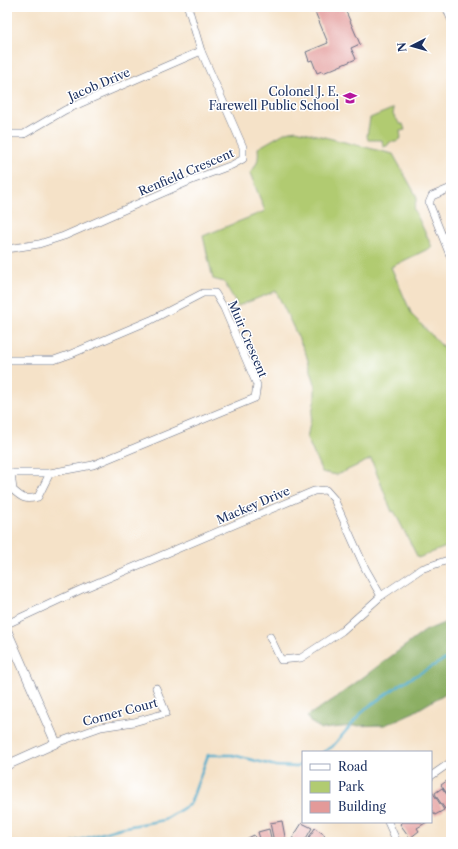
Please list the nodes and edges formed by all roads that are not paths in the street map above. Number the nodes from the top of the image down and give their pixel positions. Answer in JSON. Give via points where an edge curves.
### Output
{"nodes":[{"id":1,"x":188,"y":7,"type":"edge"},
{"id":2,"x":446,"y":7,"type":"edge"},
{"id":3,"x":451,"y":19,"type":"edge"},
{"id":4,"x":201,"y":51,"type":"junction"},
{"id":5,"x":7,"y":134,"type":"edge"},
{"id":6,"x":451,"y":188,"type":"edge"},
{"id":7,"x":7,"y":249,"type":"edge"},
{"id":8,"x":451,"y":258,"type":"edge"},
{"id":9,"x":7,"y":360,"type":"edge"},
{"id":10,"x":9,"y":473,"type":"edge"},
{"id":11,"x":50,"y":473,"type":"junction"},
{"id":12,"x":451,"y":559,"type":"edge"},
{"id":13,"x":381,"y":596,"type":"junction"},
{"id":14,"x":7,"y":624,"type":"edge"},
{"id":15,"x":7,"y":631,"type":"edge"},
{"id":16,"x":270,"y":637,"type":"dead end"},
{"id":17,"x":156,"y":688,"type":"dead end"},
{"id":18,"x":56,"y":743,"type":"junction"},
{"id":19,"x":451,"y":762,"type":"edge"},
{"id":20,"x":7,"y":764,"type":"edge"},
{"id":21,"x":432,"y":775,"type":"edge"},
{"id":22,"x":388,"y":823,"type":"edge"},
{"id":23,"x":397,"y":842,"type":"edge"}],
"edges":[{"from":1,"to":4,"type":"street","name":"Renfield Crescent"},
{"from":2,"to":3,"type":"street"},
{"from":4,"to":5,"type":"street","name":"Jacob Drive","via":[[65,110],[24,134]]},
{"from":4,"to":7,"type":"street","name":"Renfield Crescent","via":[[243,147],[244,159],[64,236],[39,244]]},
{"from":6,"to":8,"type":"street","via":[[432,196],[429,203]]},
{"from":9,"to":11,"type":"street","name":"Muir Crescent","via":[[54,360],[151,320],[203,293],[215,293],[257,385],[255,398],[92,466]]},
{"from":10,"to":11,"type":"street","name":"Muir Crescent"},
{"from":10,"to":11,"type":"street","name":"Muir Crescent","via":[[13,490],[18,496],[27,499],[38,497]]},
{"from":12,"to":13,"type":"street","via":[[421,569]]},
{"from":13,"to":14,"type":"street","name":"Mackey Drive","via":[[365,568],[334,499],[326,490],[314,491],[80,590]]},
{"from":13,"to":16,"type":"street","via":[[342,631],[301,658],[281,660]]},
{"from":15,"to":18,"type":"street"},
{"from":17,"to":18,"type":"street","name":"Corner Court","via":[[166,713],[101,728]]},
{"from":18,"to":20,"type":"street"},
{"from":19,"to":21,"type":"street"},
{"from":22,"to":23,"type":"street"}]}
